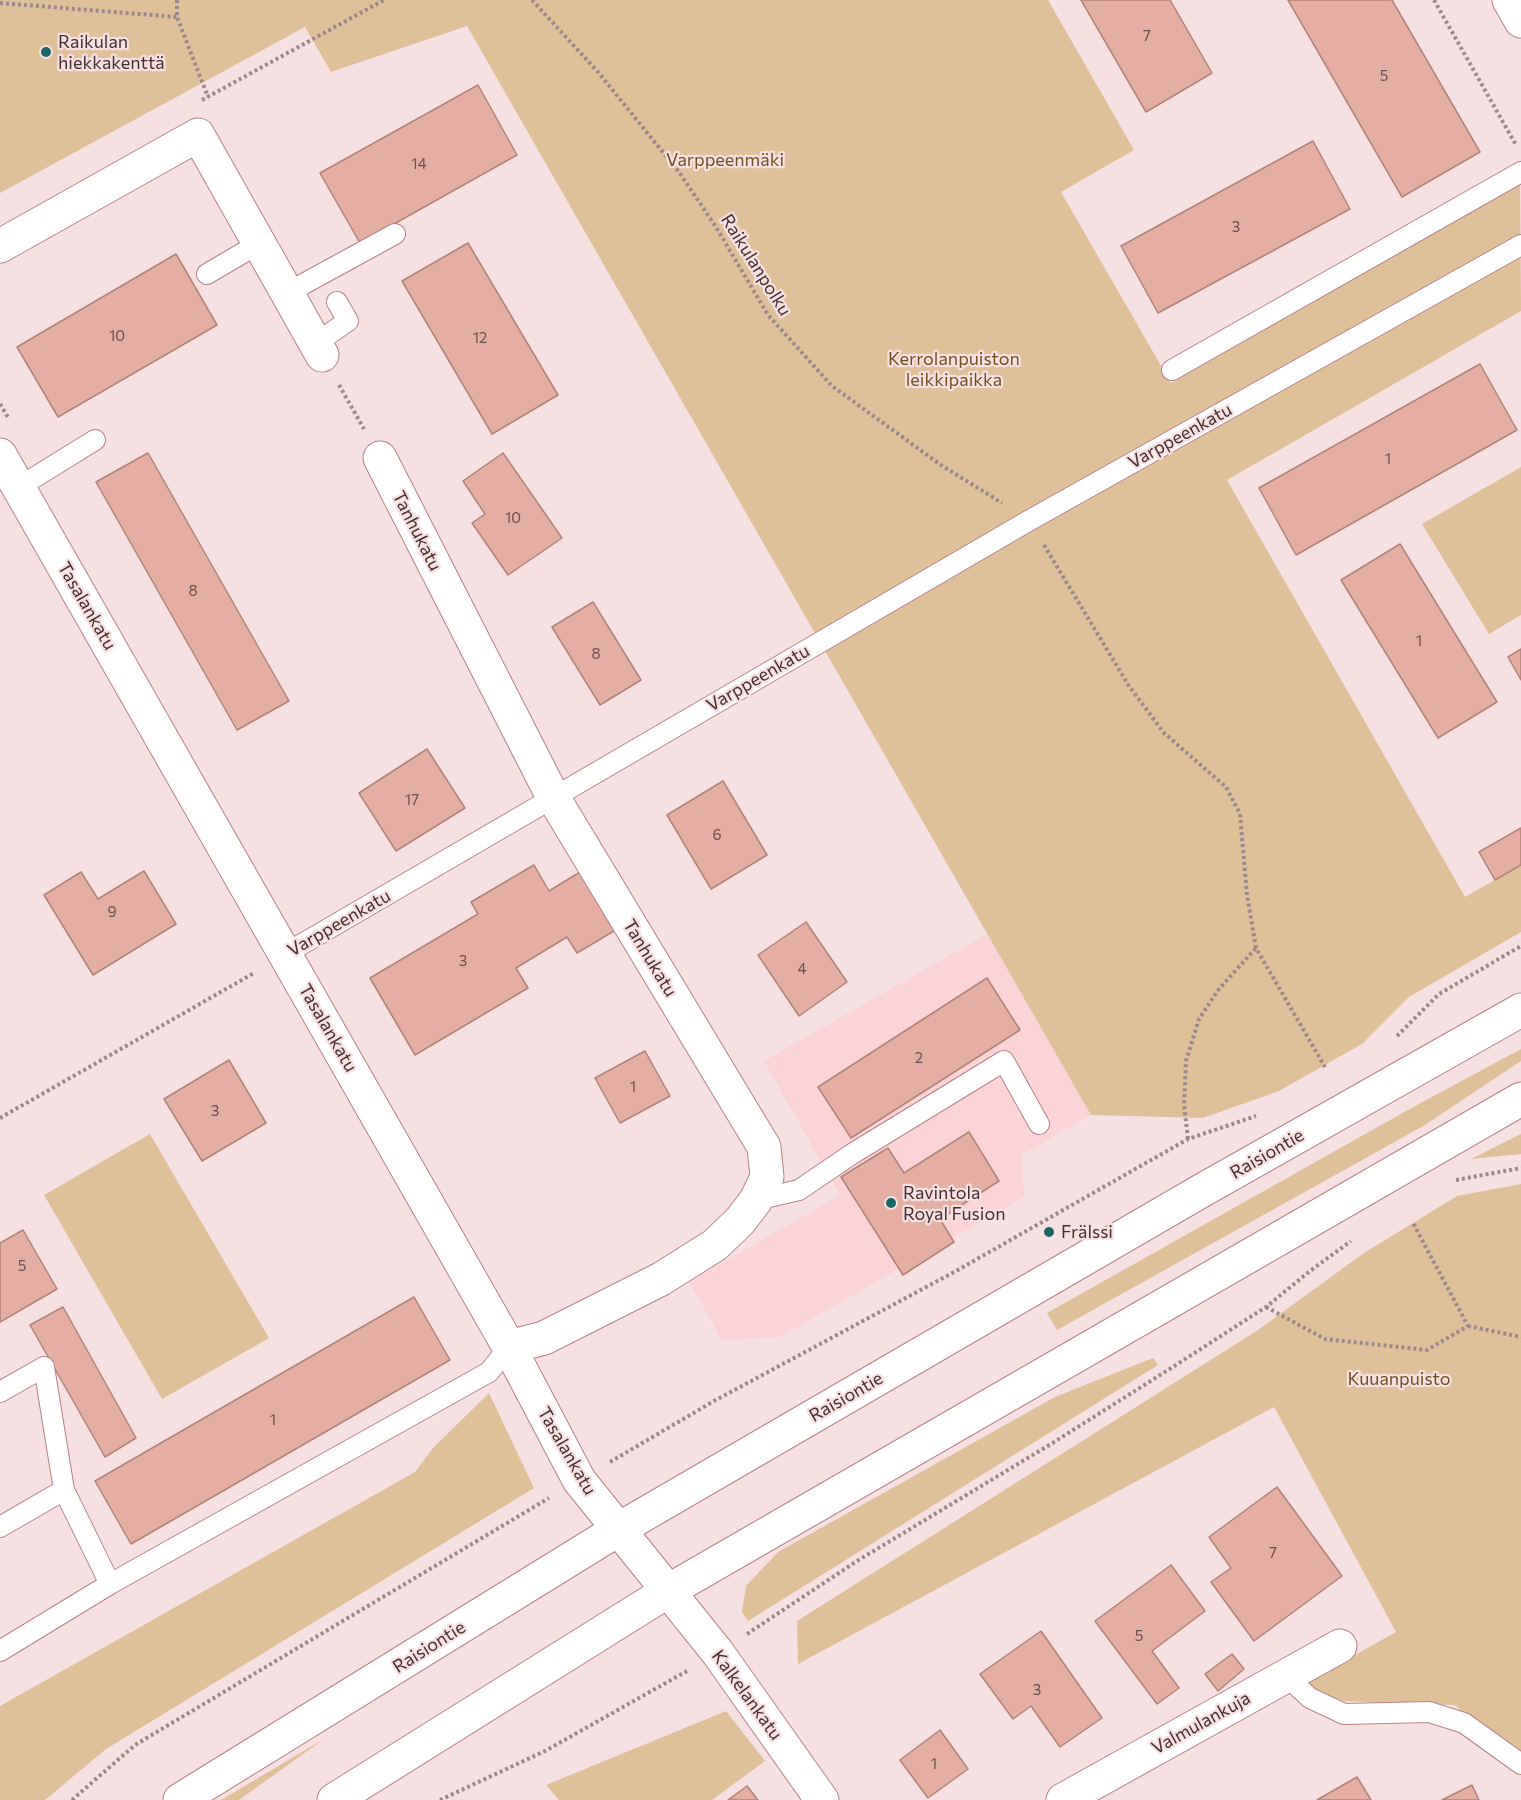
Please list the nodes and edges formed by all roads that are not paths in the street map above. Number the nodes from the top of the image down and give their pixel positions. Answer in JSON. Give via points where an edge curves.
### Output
{"nodes":[{"id":1,"x":1509,"y":0,"type":"edge"},
{"id":2,"x":1521,"y":21,"type":"edge"},
{"id":3,"x":1521,"y":172,"type":"edge"},
{"id":4,"x":394,"y":234,"type":"dead end"},
{"id":5,"x":258,"y":244,"type":"junction"},
{"id":6,"x":1521,"y":245,"type":"edge"},
{"id":7,"x":0,"y":246,"type":"edge"},
{"id":8,"x":207,"y":274,"type":"dead end"},
{"id":9,"x":287,"y":293,"type":"junction"},
{"id":10,"x":337,"y":302,"type":"dead end"},
{"id":11,"x":319,"y":349,"type":"joint"},
{"id":12,"x":1172,"y":370,"type":"dead end"},
{"id":13,"x":94,"y":440,"type":"dead end"},
{"id":14,"x":0,"y":455,"type":"edge"},
{"id":15,"x":380,"y":458,"type":"road end"},
{"id":16,"x":19,"y":487,"type":"junction"},
{"id":17,"x":553,"y":797,"type":"junction"},
{"id":18,"x":285,"y":954,"type":"junction"},
{"id":19,"x":1521,"y":1010,"type":"edge"},
{"id":20,"x":1521,"y":1099,"type":"edge"},
{"id":21,"x":1039,"y":1124,"type":"dead end"},
{"id":22,"x":756,"y":1200,"type":"junction"},
{"id":23,"x":509,"y":1347,"type":"junction"},
{"id":24,"x":0,"y":1392,"type":"edge"},
{"id":25,"x":64,"y":1490,"type":"junction"},
{"id":26,"x":0,"y":1527,"type":"edge"},
{"id":27,"x":619,"y":1529,"type":"junction"},
{"id":28,"x":110,"y":1584,"type":"junction"},
{"id":29,"x":668,"y":1591,"type":"junction"},
{"id":30,"x":1340,"y":1646,"type":"dead end"},
{"id":31,"x":0,"y":1651,"type":"edge"},
{"id":32,"x":1286,"y":1676,"type":"junction"},
{"id":33,"x":1521,"y":1764,"type":"edge"},
{"id":34,"x":180,"y":1800,"type":"edge"},
{"id":35,"x":334,"y":1800,"type":"edge"},
{"id":36,"x":822,"y":1800,"type":"edge"},
{"id":37,"x":1063,"y":1800,"type":"edge"}],
"edges":[{"from":1,"to":2,"type":"street"},
{"from":3,"to":12,"type":"lane"},
{"from":4,"to":9,"type":"lane"},
{"from":5,"to":7,"type":"street","via":[[198,135]]},
{"from":5,"to":8,"type":"lane"},
{"from":5,"to":9,"type":"street"},
{"from":6,"to":17,"type":"lane","name":"Varppeenkatu","via":[[1030,520]]},
{"from":9,"to":11,"type":"street"},
{"from":10,"to":11,"type":"lane","via":[[348,321]]},
{"from":13,"to":16,"type":"lane"},
{"from":14,"to":16,"type":"street","name":"Tasalankatu"},
{"from":15,"to":17,"type":"street","name":"Tanhukatu"},
{"from":16,"to":18,"type":"street","name":"Tasalankatu"},
{"from":17,"to":18,"type":"lane","name":"Varppeenkatu"},
{"from":17,"to":22,"type":"street","name":"Tanhukatu","via":[[764,1147],[767,1177]]},
{"from":18,"to":23,"type":"street","name":"Tasalankatu"},
{"from":19,"to":27,"type":"street","name":"Raisiontie"},
{"from":20,"to":29,"type":"street"},
{"from":21,"to":22,"type":"lane","via":[[1004,1061],[799,1190]]},
{"from":22,"to":23,"type":"street","name":"Tanhukatu","via":[[715,1245],[660,1280],[544,1338]]},
{"from":23,"to":27,"type":"street","name":"Tasalankatu","via":[[579,1480]]},
{"from":23,"to":28,"type":"lane","via":[[489,1372]]},
{"from":24,"to":25,"type":"lane","via":[[44,1367]]},
{"from":25,"to":26,"type":"lane"},
{"from":25,"to":28,"type":"lane"},
{"from":27,"to":29,"type":"street","name":"Tasalankatu"},
{"from":27,"to":34,"type":"street","name":"Raisiontie"},
{"from":28,"to":31,"type":"lane"},
{"from":29,"to":35,"type":"street"},
{"from":29,"to":36,"type":"street","name":"Kalkelankatu","via":[[718,1653]]},
{"from":30,"to":32,"type":"street","name":"Valmulankuja"},
{"from":32,"to":33,"type":"lane","via":[[1310,1698],[1344,1714],[1429,1712],[1464,1723]]},
{"from":32,"to":37,"type":"street","name":"Valmulankuja"}]}
